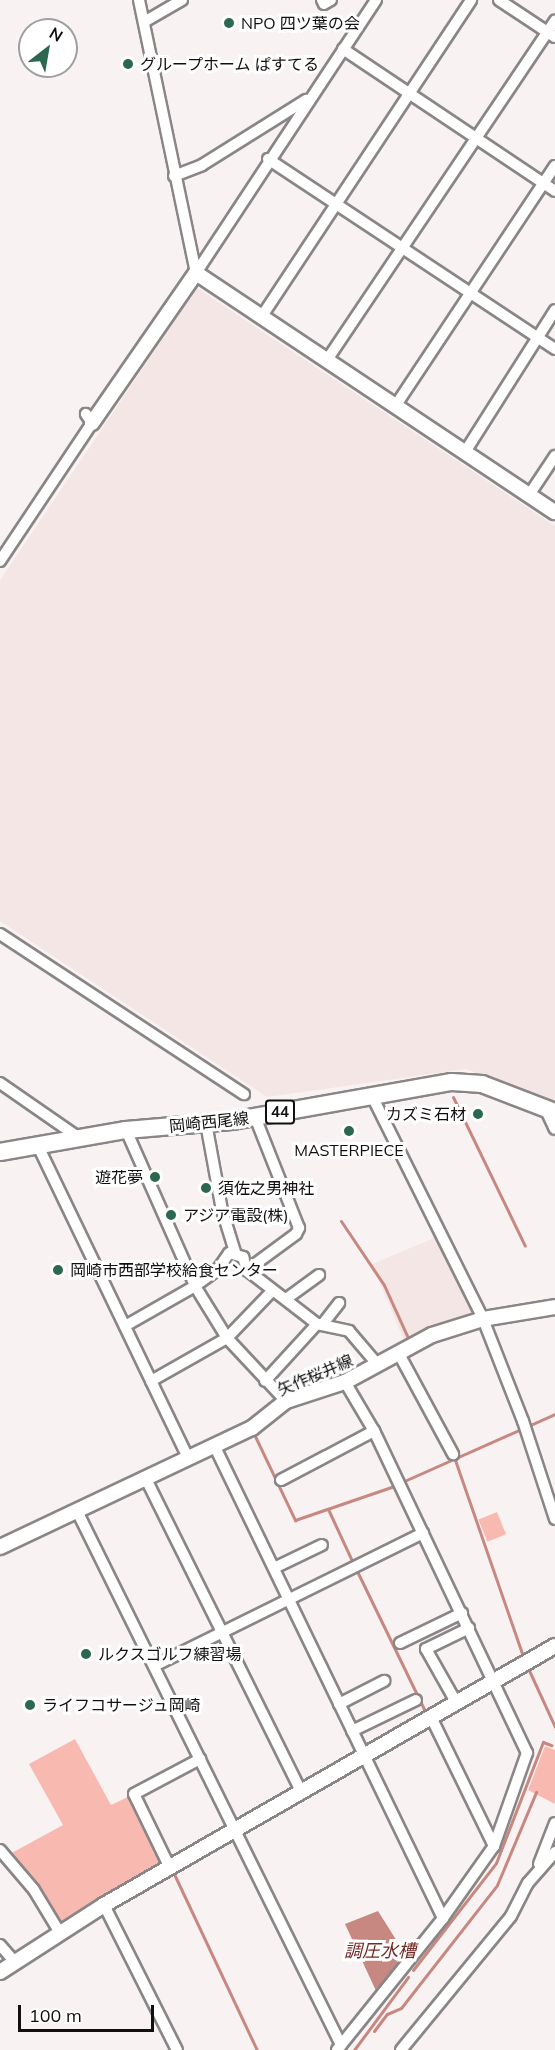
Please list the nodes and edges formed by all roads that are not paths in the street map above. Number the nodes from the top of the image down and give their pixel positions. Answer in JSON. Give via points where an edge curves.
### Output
{"nodes":[{"id":1,"x":139,"y":0,"type":"edge"},
{"id":2,"x":182,"y":0,"type":"edge"},
{"id":3,"x":322,"y":0,"type":"edge"},
{"id":4,"x":331,"y":0,"type":"edge"},
{"id":5,"x":376,"y":0,"type":"edge"},
{"id":6,"x":471,"y":0,"type":"edge"},
{"id":7,"x":499,"y":0,"type":"edge"},
{"id":8,"x":555,"y":21,"type":"edge"},
{"id":9,"x":144,"y":22,"type":"junction"},
{"id":10,"x":551,"y":34,"type":"edge"},
{"id":11,"x":343,"y":49,"type":"junction"},
{"id":12,"x":409,"y":94,"type":"junction"},
{"id":13,"x":310,"y":97,"type":"junction"},
{"id":14,"x":476,"y":138,"type":"junction"},
{"id":15,"x":268,"y":159,"type":"junction"},
{"id":16,"x":555,"y":166,"type":"edge"},
{"id":17,"x":174,"y":176,"type":"junction"},
{"id":18,"x":544,"y":183,"type":"junction"},
{"id":19,"x":555,"y":191,"type":"edge"},
{"id":20,"x":336,"y":203,"type":"junction"},
{"id":21,"x":402,"y":248,"type":"junction"},
{"id":22,"x":196,"y":273,"type":"junction"},
{"id":23,"x":471,"y":293,"type":"junction"},
{"id":24,"x":555,"y":310,"type":"edge"},
{"id":25,"x":262,"y":316,"type":"junction"},
{"id":26,"x":537,"y":337,"type":"junction"},
{"id":27,"x":555,"y":349,"type":"edge"},
{"id":28,"x":327,"y":360,"type":"junction"},
{"id":29,"x":396,"y":405,"type":"junction"},
{"id":30,"x":89,"y":418,"type":"joint"},
{"id":31,"x":465,"y":452,"type":"junction"},
{"id":32,"x":555,"y":456,"type":"edge"},
{"id":33,"x":529,"y":495,"type":"junction"},
{"id":34,"x":555,"y":512,"type":"edge"},
{"id":35,"x":0,"y":561,"type":"edge"},
{"id":36,"x":0,"y":934,"type":"edge"},
{"id":37,"x":0,"y":1083,"type":"edge"},
{"id":38,"x":244,"y":1094,"type":"dead end"},
{"id":39,"x":371,"y":1094,"type":"junction"},
{"id":40,"x":550,"y":1110,"type":"edge"},
{"id":41,"x":255,"y":1117,"type":"junction"},
{"id":42,"x":206,"y":1123,"type":"junction"},
{"id":43,"x":555,"y":1129,"type":"edge"},
{"id":44,"x":126,"y":1130,"type":"junction"},
{"id":45,"x":81,"y":1139,"type":"junction"},
{"id":46,"x":38,"y":1146,"type":"junction"},
{"id":47,"x":0,"y":1152,"type":"edge"},
{"id":48,"x":235,"y":1252,"type":"junction"},
{"id":49,"x":247,"y":1270,"type":"junction"},
{"id":50,"x":319,"y":1275,"type":"dead end"},
{"id":51,"x":195,"y":1286,"type":"junction"},
{"id":52,"x":273,"y":1290,"type":"junction"},
{"id":53,"x":286,"y":1299,"type":"junction"},
{"id":54,"x":339,"y":1303,"type":"dead end"},
{"id":55,"x":555,"y":1307,"type":"edge"},
{"id":56,"x":483,"y":1319,"type":"junction"},
{"id":57,"x":319,"y":1324,"type":"junction"},
{"id":58,"x":125,"y":1326,"type":"junction"},
{"id":59,"x":227,"y":1338,"type":"junction"},
{"id":60,"x":399,"y":1354,"type":"junction"},
{"id":61,"x":378,"y":1365,"type":"junction"},
{"id":62,"x":151,"y":1381,"type":"junction"},
{"id":63,"x":265,"y":1381,"type":"junction"},
{"id":64,"x":345,"y":1382,"type":"junction"},
{"id":65,"x":286,"y":1401,"type":"junction"},
{"id":66,"x":374,"y":1431,"type":"junction"},
{"id":67,"x":214,"y":1445,"type":"junction"},
{"id":68,"x":453,"y":1454,"type":"dead end"},
{"id":69,"x":188,"y":1457,"type":"junction"},
{"id":70,"x":146,"y":1479,"type":"junction"},
{"id":71,"x":281,"y":1480,"type":"dead end"},
{"id":72,"x":551,"y":1494,"type":"edge"},
{"id":73,"x":78,"y":1511,"type":"junction"},
{"id":74,"x":555,"y":1519,"type":"edge"},
{"id":75,"x":423,"y":1533,"type":"junction"},
{"id":76,"x":322,"y":1545,"type":"dead end"},
{"id":77,"x":0,"y":1548,"type":"edge"},
{"id":78,"x":274,"y":1568,"type":"junction"},
{"id":79,"x":290,"y":1600,"type":"junction"},
{"id":80,"x":462,"y":1613,"type":"junction"},
{"id":81,"x":469,"y":1628,"type":"junction"},
{"id":82,"x":224,"y":1632,"type":"junction"},
{"id":83,"x":400,"y":1643,"type":"dead end"},
{"id":84,"x":555,"y":1646,"type":"edge"},
{"id":85,"x":156,"y":1665,"type":"junction"},
{"id":86,"x":493,"y":1679,"type":"junction"},
{"id":87,"x":384,"y":1681,"type":"dead end"},
{"id":88,"x":416,"y":1700,"type":"dead end"},
{"id":89,"x":456,"y":1702,"type":"junction"},
{"id":90,"x":339,"y":1704,"type":"junction"},
{"id":91,"x":431,"y":1716,"type":"junction"},
{"id":92,"x":352,"y":1731,"type":"junction"},
{"id":93,"x":364,"y":1757,"type":"junction"},
{"id":94,"x":200,"y":1759,"type":"junction"},
{"id":95,"x":302,"y":1793,"type":"junction"},
{"id":96,"x":555,"y":1823,"type":"edge"},
{"id":97,"x":238,"y":1830,"type":"junction"},
{"id":98,"x":494,"y":1846,"type":"junction"},
{"id":99,"x":0,"y":1850,"type":"edge"},
{"id":100,"x":555,"y":1852,"type":"edge"},
{"id":101,"x":170,"y":1868,"type":"junction"},
{"id":102,"x":532,"y":1878,"type":"junction"},
{"id":103,"x":104,"y":1905,"type":"junction"},
{"id":104,"x":443,"y":1918,"type":"junction"},
{"id":105,"x":60,"y":1933,"type":"junction"},
{"id":106,"x":0,"y":1945,"type":"edge"},
{"id":107,"x":13,"y":1960,"type":"junction"},
{"id":108,"x":0,"y":1972,"type":"edge"},
{"id":109,"x":338,"y":2048,"type":"edge"},
{"id":110,"x":177,"y":2050,"type":"edge"},
{"id":111,"x":401,"y":2050,"type":"edge"}],
"edges":[{"from":1,"to":9,"type":"street"},
{"from":2,"to":9,"type":"street"},
{"from":3,"to":4,"type":"street","via":[[324,4]]},
{"from":5,"to":11,"type":"street"},
{"from":6,"to":12,"type":"street"},
{"from":7,"to":10,"type":"street"},
{"from":8,"to":10,"type":"street"},
{"from":9,"to":17,"type":"street"},
{"from":10,"to":14,"type":"street"},
{"from":11,"to":12,"type":"street"},
{"from":11,"to":13,"type":"street"},
{"from":12,"to":14,"type":"street"},
{"from":12,"to":20,"type":"street"},
{"from":13,"to":15,"type":"street"},
{"from":13,"to":17,"type":"street","via":[[202,165]]},
{"from":14,"to":18,"type":"street"},
{"from":14,"to":21,"type":"street"},
{"from":15,"to":20,"type":"street"},
{"from":15,"to":22,"type":"street"},
{"from":16,"to":18,"type":"street"},
{"from":17,"to":22,"type":"street"},
{"from":18,"to":19,"type":"street"},
{"from":18,"to":23,"type":"street"},
{"from":20,"to":21,"type":"street"},
{"from":20,"to":25,"type":"street"},
{"from":21,"to":23,"type":"street"},
{"from":21,"to":28,"type":"street"},
{"from":22,"to":25,"type":"street"},
{"from":22,"to":30,"type":"street"},
{"from":23,"to":26,"type":"street"},
{"from":23,"to":29,"type":"street"},
{"from":24,"to":26,"type":"street"},
{"from":25,"to":28,"type":"street"},
{"from":26,"to":27,"type":"street"},
{"from":26,"to":31,"type":"street"},
{"from":28,"to":29,"type":"street"},
{"from":29,"to":31,"type":"street"},
{"from":30,"to":35,"type":"street"},
{"from":31,"to":33,"type":"street"},
{"from":32,"to":33,"type":"street"},
{"from":33,"to":34,"type":"street"},
{"from":36,"to":38,"type":"street"},
{"from":37,"to":45,"type":"street"},
{"from":39,"to":40,"type":"main road","name":"岡崎西尾線","number":"44","via":[[467,1082]]},
{"from":39,"to":41,"type":"main road","name":"岡崎西尾線","number":"44"},
{"from":39,"to":56,"type":"street"},
{"from":40,"to":43,"type":"street"},
{"from":41,"to":42,"type":"main road","name":"岡崎西尾線","number":"44"},
{"from":41,"to":49,"type":"street","via":[[299,1228]]},
{"from":42,"to":44,"type":"main road","name":"岡崎西尾線","number":"44"},
{"from":42,"to":48,"type":"street","via":[[222,1210]]},
{"from":44,"to":45,"type":"main road","name":"岡崎西尾線","number":"44"},
{"from":44,"to":51,"type":"street"},
{"from":45,"to":46,"type":"main road","name":"岡崎西尾線","number":"44"},
{"from":46,"to":47,"type":"main road","name":"岡崎西尾線","number":"44"},
{"from":46,"to":58,"type":"street"},
{"from":48,"to":49,"type":"street","via":[[243,1257]]},
{"from":48,"to":51,"type":"street"},
{"from":49,"to":52,"type":"street"},
{"from":50,"to":53,"type":"street"},
{"from":51,"to":58,"type":"street"},
{"from":51,"to":59,"type":"street"},
{"from":52,"to":53,"type":"street"},
{"from":52,"to":59,"type":"street"},
{"from":53,"to":57,"type":"street"},
{"from":54,"to":57,"type":"street"},
{"from":55,"to":56,"type":"street","name":"矢作桜井線"},
{"from":56,"to":60,"type":"street","name":"矢作桜井線","via":[[432,1335]]},
{"from":56,"to":72,"type":"street"},
{"from":57,"to":61,"type":"street","via":[[350,1331]]},
{"from":57,"to":63,"type":"street"},
{"from":58,"to":62,"type":"street"},
{"from":59,"to":62,"type":"street"},
{"from":59,"to":63,"type":"street"},
{"from":60,"to":61,"type":"street","name":"矢作桜井線"},
{"from":60,"to":68,"type":"street"},
{"from":61,"to":64,"type":"street","name":"矢作桜井線"},
{"from":62,"to":69,"type":"street"},
{"from":63,"to":65,"type":"street"},
{"from":64,"to":65,"type":"street","name":"矢作桜井線"},
{"from":64,"to":66,"type":"street"},
{"from":65,"to":67,"type":"street","name":"矢作桜井線","via":[[252,1428]]},
{"from":66,"to":71,"type":"street"},
{"from":66,"to":75,"type":"street"},
{"from":67,"to":69,"type":"street","name":"矢作桜井線"},
{"from":67,"to":78,"type":"street"},
{"from":69,"to":70,"type":"street","name":"矢作桜井線"},
{"from":70,"to":73,"type":"street","name":"矢作桜井線"},
{"from":70,"to":82,"type":"street"},
{"from":72,"to":74,"type":"street"},
{"from":73,"to":77,"type":"street","name":"矢作桜井線"},
{"from":73,"to":85,"type":"street"},
{"from":75,"to":79,"type":"street"},
{"from":75,"to":80,"type":"street"},
{"from":76,"to":78,"type":"street"},
{"from":78,"to":79,"type":"street"},
{"from":79,"to":82,"type":"street"},
{"from":79,"to":90,"type":"street"},
{"from":80,"to":81,"type":"street"},
{"from":80,"to":83,"type":"street"},
{"from":81,"to":86,"type":"street"},
{"from":81,"to":89,"type":"street","via":[[426,1649]]},
{"from":82,"to":85,"type":"street"},
{"from":82,"to":95,"type":"street"},
{"from":84,"to":86,"type":"street"},
{"from":85,"to":94,"type":"street"},
{"from":86,"to":89,"type":"street"},
{"from":86,"to":98,"type":"street","via":[[527,1754]]},
{"from":87,"to":90,"type":"street"},
{"from":88,"to":92,"type":"street"},
{"from":89,"to":91,"type":"street"},
{"from":90,"to":92,"type":"street"},
{"from":91,"to":93,"type":"street"},
{"from":91,"to":98,"type":"street"},
{"from":92,"to":93,"type":"street"},
{"from":93,"to":95,"type":"street"},
{"from":93,"to":104,"type":"street"},
{"from":94,"to":97,"type":"street"},
{"from":94,"to":101,"type":"street","via":[[134,1794]]},
{"from":95,"to":97,"type":"street"},
{"from":96,"to":102,"type":"street"},
{"from":97,"to":101,"type":"street"},
{"from":97,"to":109,"type":"street"},
{"from":98,"to":104,"type":"street"},
{"from":99,"to":105,"type":"street","via":[[34,1890]]},
{"from":100,"to":102,"type":"street"},
{"from":101,"to":103,"type":"street"},
{"from":102,"to":111,"type":"street","via":[[511,1916]]},
{"from":103,"to":105,"type":"street"},
{"from":103,"to":110,"type":"street"},
{"from":104,"to":109,"type":"street"},
{"from":105,"to":107,"type":"street"},
{"from":106,"to":107,"type":"street"},
{"from":107,"to":108,"type":"street"}]}
